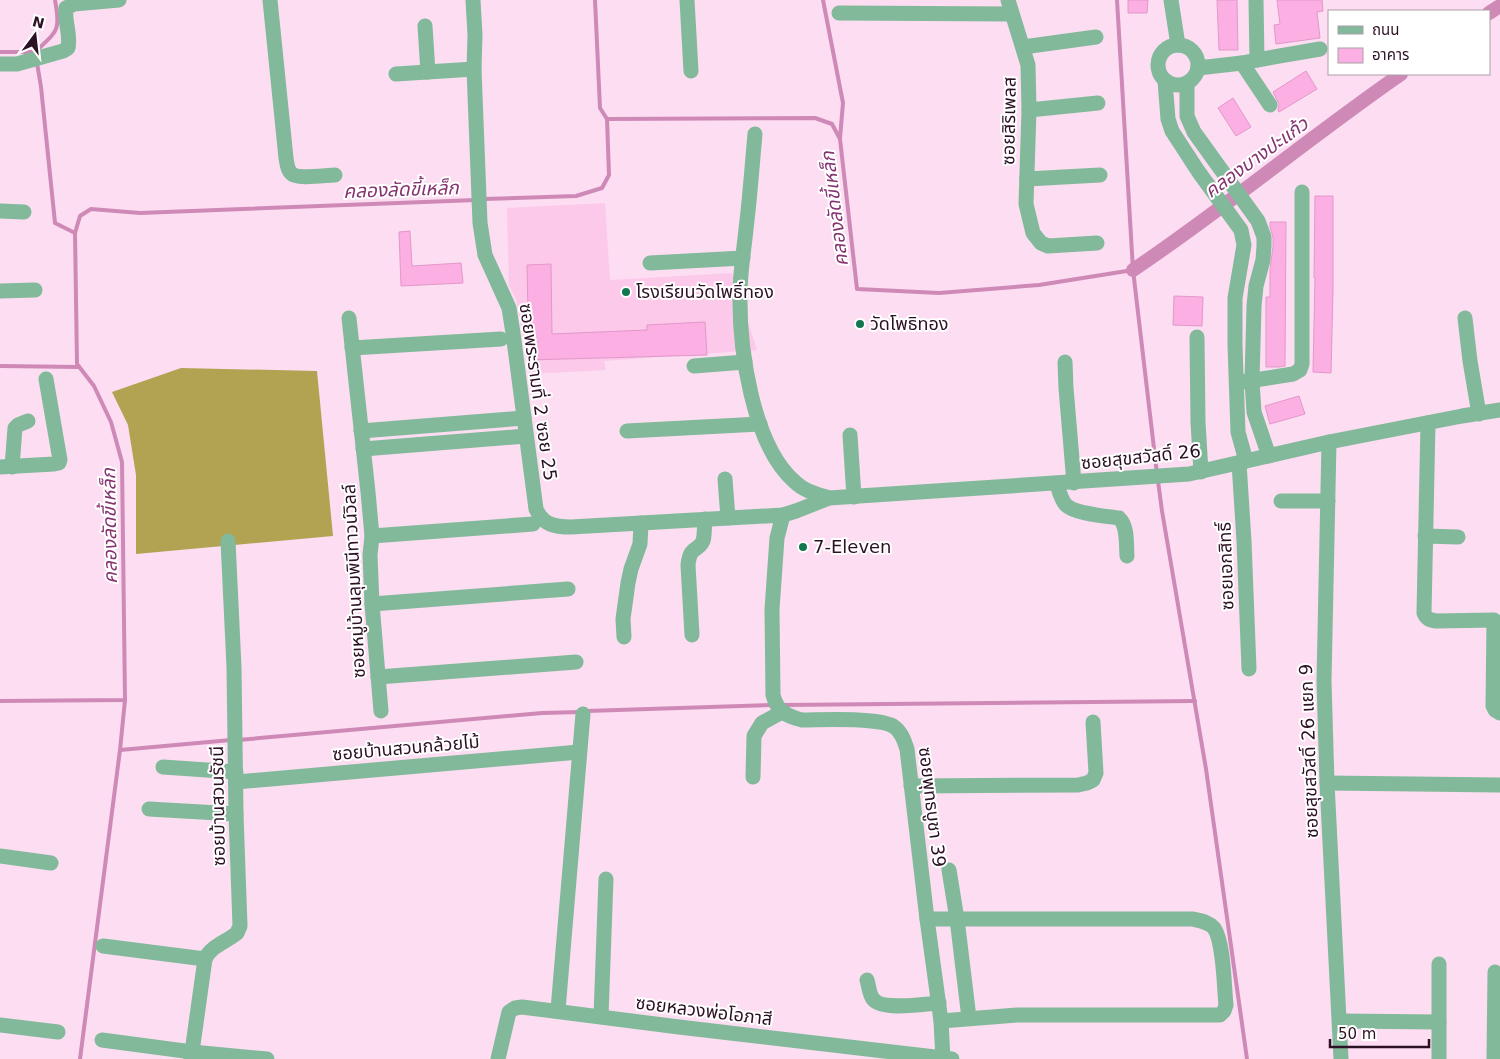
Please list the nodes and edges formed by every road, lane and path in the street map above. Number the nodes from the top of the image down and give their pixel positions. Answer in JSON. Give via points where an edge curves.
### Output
{"nodes":[{"id":1,"x":119,"y":0,"type":"edge"},
{"id":2,"x":270,"y":0,"type":"edge"},
{"id":3,"x":472,"y":0,"type":"edge"},
{"id":4,"x":687,"y":0,"type":"edge"},
{"id":5,"x":1171,"y":0,"type":"edge"},
{"id":6,"x":1256,"y":0,"type":"edge"},
{"id":7,"x":1010,"y":7,"type":"edge"},
{"id":8,"x":839,"y":13,"type":"dead end"},
{"id":9,"x":425,"y":26,"type":"dead end"},
{"id":10,"x":1096,"y":37,"type":"dead end"},
{"id":11,"x":1178,"y":45,"type":"junction"},
{"id":12,"x":1023,"y":47,"type":"junction"},
{"id":13,"x":1320,"y":49,"type":"dead end"},
{"id":14,"x":1257,"y":60,"type":"junction"},
{"id":15,"x":1242,"y":63,"type":"junction"},
{"id":16,"x":0,"y":64,"type":"edge"},
{"id":17,"x":1198,"y":68,"type":"junction"},
{"id":18,"x":474,"y":69,"type":"junction"},
{"id":19,"x":691,"y":71,"type":"dead end"},
{"id":20,"x":428,"y":72,"type":"junction"},
{"id":21,"x":396,"y":74,"type":"dead end"},
{"id":22,"x":1165,"y":81,"type":"junction"},
{"id":23,"x":1187,"y":84,"type":"junction"},
{"id":24,"x":1098,"y":103,"type":"dead end"},
{"id":25,"x":1270,"y":106,"type":"dead end"},
{"id":26,"x":1029,"y":110,"type":"junction"},
{"id":27,"x":755,"y":134,"type":"dead end"},
{"id":28,"x":335,"y":175,"type":"dead end"},
{"id":29,"x":1100,"y":175,"type":"dead end"},
{"id":30,"x":1027,"y":179,"type":"junction"},
{"id":31,"x":1302,"y":192,"type":"dead end"},
{"id":32,"x":0,"y":211,"type":"edge"},
{"id":33,"x":24,"y":212,"type":"dead end"},
{"id":34,"x":1097,"y":243,"type":"dead end"},
{"id":35,"x":743,"y":258,"type":"junction"},
{"id":36,"x":650,"y":263,"type":"dead end"},
{"id":37,"x":35,"y":290,"type":"dead end"},
{"id":38,"x":0,"y":291,"type":"edge"},
{"id":39,"x":349,"y":318,"type":"dead end"},
{"id":40,"x":1466,"y":318,"type":"dead end"},
{"id":41,"x":1197,"y":337,"type":"dead end"},
{"id":42,"x":501,"y":339,"type":"dead end"},
{"id":43,"x":352,"y":348,"type":"junction"},
{"id":44,"x":745,"y":362,"type":"junction"},
{"id":45,"x":1065,"y":362,"type":"dead end"},
{"id":46,"x":694,"y":366,"type":"dead end"},
{"id":47,"x":46,"y":379,"type":"dead end"},
{"id":48,"x":1252,"y":381,"type":"junction"},
{"id":49,"x":1236,"y":382,"type":"junction"},
{"id":50,"x":1500,"y":410,"type":"edge"},
{"id":51,"x":1479,"y":414,"type":"junction"},
{"id":52,"x":524,"y":418,"type":"junction"},
{"id":53,"x":28,"y":421,"type":"dead end"},
{"id":54,"x":1428,"y":423,"type":"junction"},
{"id":55,"x":448,"y":424,"type":"junction"},
{"id":56,"x":760,"y":424,"type":"junction"},
{"id":57,"x":627,"y":430,"type":"dead end"},
{"id":58,"x":361,"y":431,"type":"junction"},
{"id":59,"x":850,"y":435,"type":"dead end"},
{"id":60,"x":526,"y":436,"type":"junction"},
{"id":61,"x":450,"y":442,"type":"junction"},
{"id":62,"x":1329,"y":442,"type":"junction"},
{"id":63,"x":363,"y":449,"type":"junction"},
{"id":64,"x":1269,"y":456,"type":"junction"},
{"id":65,"x":1243,"y":462,"type":"junction"},
{"id":66,"x":6,"y":467,"type":"edge"},
{"id":67,"x":1195,"y":473,"type":"junction"},
{"id":68,"x":725,"y":479,"type":"dead end"},
{"id":69,"x":1074,"y":483,"type":"junction"},
{"id":70,"x":1057,"y":484,"type":"junction"},
{"id":71,"x":854,"y":497,"type":"junction"},
{"id":72,"x":829,"y":498,"type":"junction"},
{"id":73,"x":1282,"y":501,"type":"dead end"},
{"id":74,"x":1328,"y":502,"type":"junction"},
{"id":75,"x":783,"y":515,"type":"junction"},
{"id":76,"x":728,"y":518,"type":"junction"},
{"id":77,"x":705,"y":519,"type":"junction"},
{"id":78,"x":641,"y":523,"type":"junction"},
{"id":79,"x":533,"y":524,"type":"dead end"},
{"id":80,"x":372,"y":536,"type":"junction"},
{"id":81,"x":1425,"y":536,"type":"junction"},
{"id":82,"x":1458,"y":537,"type":"dead end"},
{"id":83,"x":228,"y":541,"type":"dead end"},
{"id":84,"x":1127,"y":556,"type":"dead end"},
{"id":85,"x":568,"y":589,"type":"dead end"},
{"id":86,"x":372,"y":604,"type":"junction"},
{"id":87,"x":1497,"y":620,"type":"edge"},
{"id":88,"x":692,"y":635,"type":"dead end"},
{"id":89,"x":624,"y":636,"type":"dead end"},
{"id":90,"x":1497,"y":657,"type":"edge"},
{"id":91,"x":576,"y":662,"type":"dead end"},
{"id":92,"x":1249,"y":669,"type":"dead end"},
{"id":93,"x":378,"y":677,"type":"junction"},
{"id":94,"x":381,"y":711,"type":"dead end"},
{"id":95,"x":782,"y":712,"type":"junction"},
{"id":96,"x":1500,"y":713,"type":"edge"},
{"id":97,"x":583,"y":714,"type":"dead end"},
{"id":98,"x":1093,"y":722,"type":"dead end"},
{"id":99,"x":579,"y":752,"type":"junction"},
{"id":100,"x":162,"y":768,"type":"dead end"},
{"id":101,"x":236,"y":777,"type":"junction"},
{"id":102,"x":753,"y":777,"type":"dead end"},
{"id":103,"x":1328,"y":783,"type":"junction"},
{"id":104,"x":1500,"y":785,"type":"edge"},
{"id":105,"x":911,"y":786,"type":"junction"},
{"id":106,"x":149,"y":809,"type":"dead end"},
{"id":107,"x":236,"y":814,"type":"junction"},
{"id":108,"x":0,"y":856,"type":"edge"},
{"id":109,"x":51,"y":863,"type":"dead end"},
{"id":110,"x":949,"y":870,"type":"dead end"},
{"id":111,"x":606,"y":879,"type":"dead end"},
{"id":112,"x":927,"y":919,"type":"junction"},
{"id":113,"x":957,"y":919,"type":"junction"},
{"id":114,"x":103,"y":946,"type":"dead end"},
{"id":115,"x":204,"y":959,"type":"junction"},
{"id":116,"x":1439,"y":964,"type":"dead end"},
{"id":117,"x":1495,"y":972,"type":"dead end"},
{"id":118,"x":868,"y":980,"type":"dead end"},
{"id":119,"x":938,"y":1003,"type":"junction"},
{"id":120,"x":558,"y":1010,"type":"junction"},
{"id":121,"x":601,"y":1016,"type":"junction"},
{"id":122,"x":969,"y":1018,"type":"junction"},
{"id":123,"x":941,"y":1020,"type":"junction"},
{"id":124,"x":1340,"y":1021,"type":"junction"},
{"id":125,"x":1439,"y":1022,"type":"junction"},
{"id":126,"x":0,"y":1025,"type":"edge"},
{"id":127,"x":58,"y":1032,"type":"dead end"},
{"id":128,"x":102,"y":1040,"type":"dead end"},
{"id":129,"x":191,"y":1055,"type":"edge"},
{"id":130,"x":267,"y":1059,"type":"edge"},
{"id":131,"x":498,"y":1059,"type":"edge"},
{"id":132,"x":946,"y":1059,"type":"edge"},
{"id":133,"x":1341,"y":1059,"type":"edge"},
{"id":134,"x":1439,"y":1059,"type":"edge"},
{"id":135,"x":1494,"y":1059,"type":"edge"}],
"edges":[{"from":1,"to":16,"type":"street","via":[[74,4],[66,8],[70,41],[63,51],[17,64]]},
{"from":2,"to":28,"type":"street","via":[[288,168],[297,177]]},
{"from":3,"to":18,"type":"street","name":"ซอยพระรามที่ 2 ซอย 25"},
{"from":4,"to":19,"type":"street"},
{"from":5,"to":11,"type":"street"},
{"from":6,"to":14,"type":"street"},
{"from":7,"to":8,"type":"street"},
{"from":7,"to":12,"type":"street","name":"ซอยสิริเพลส"},
{"from":9,"to":20,"type":"street"},
{"from":10,"to":12,"type":"street"},
{"from":11,"to":17,"type":"street","via":[[1196,54]]},
{"from":11,"to":22,"type":"street","via":[[1170,46],[1158,58],[1157,67]]},
{"from":12,"to":26,"type":"street","name":"ซอยสิริเพลส","via":[[1028,65]]},
{"from":13,"to":14,"type":"street"},
{"from":14,"to":15,"type":"street"},
{"from":15,"to":17,"type":"street"},
{"from":15,"to":25,"type":"street"},
{"from":17,"to":23,"type":"street","via":[[1196,76]]},
{"from":18,"to":20,"type":"street"},
{"from":18,"to":52,"type":"street","name":"ซอยพระรามที่ 2 ซอย 25","via":[[480,223],[485,255],[509,308]]},
{"from":20,"to":21,"type":"street"},
{"from":22,"to":23,"type":"street","via":[[1180,86]]},
{"from":22,"to":49,"type":"street","name":"ซอยเอกสิทธิ์","via":[[1172,131],[1241,230],[1244,244],[1235,298]]},
{"from":23,"to":48,"type":"street","via":[[1187,116],[1194,132],[1258,221],[1264,237],[1264,260],[1254,306]]},
{"from":24,"to":26,"type":"street"},
{"from":26,"to":30,"type":"street","name":"ซอยสิริเพลส"},
{"from":27,"to":35,"type":"street"},
{"from":29,"to":30,"type":"street"},
{"from":30,"to":34,"type":"street","name":"ซอยสิริเพลส","via":[[1026,204],[1033,233],[1040,243],[1048,246]]},
{"from":31,"to":48,"type":"street","via":[[1302,364],[1300,370],[1293,374]]},
{"from":32,"to":33,"type":"street"},
{"from":35,"to":36,"type":"street"},
{"from":35,"to":44,"type":"street","via":[[740,292]]},
{"from":37,"to":38,"type":"street"},
{"from":39,"to":43,"type":"street","name":"ซอยหมู่บ้านลุมพินีทาวน์วิลล์"},
{"from":40,"to":51,"type":"street"},
{"from":41,"to":67,"type":"street"},
{"from":42,"to":43,"type":"street"},
{"from":43,"to":58,"type":"street","name":"ซอยหมู่บ้านลุมพินีทาวน์วิลล์"},
{"from":44,"to":46,"type":"street"},
{"from":44,"to":56,"type":"street"},
{"from":45,"to":69,"type":"street"},
{"from":47,"to":66,"type":"street","via":[[60,460],[54,464]]},
{"from":48,"to":49,"type":"street"},
{"from":48,"to":64,"type":"street","via":[[1254,412]]},
{"from":49,"to":65,"type":"street","name":"ซอยเอกสิทธิ์"},
{"from":50,"to":51,"type":"street","name":"ซอยสุขสวัสดิ์ 26"},
{"from":51,"to":54,"type":"street","name":"ซอยสุขสวัสดิ์ 26"},
{"from":52,"to":55,"type":"street"},
{"from":52,"to":60,"type":"street","name":"ซอยพระรามที่ 2 ซอย 25"},
{"from":53,"to":66,"type":"street","via":[[15,428]]},
{"from":54,"to":62,"type":"street","name":"ซอยสุขสวัสดิ์ 26"},
{"from":54,"to":81,"type":"street"},
{"from":55,"to":58,"type":"street"},
{"from":55,"to":61,"type":"street"},
{"from":56,"to":57,"type":"street"},
{"from":56,"to":72,"type":"street","via":[[781,469],[806,490]]},
{"from":58,"to":63,"type":"street","name":"ซอยหมู่บ้านลุมพินีทาวน์วิลล์"},
{"from":59,"to":71,"type":"street"},
{"from":60,"to":61,"type":"street"},
{"from":60,"to":78,"type":"street","name":"ซอยพระรามที่ 2 ซอย 25","via":[[536,509],[543,521],[571,527]]},
{"from":61,"to":63,"type":"street"},
{"from":62,"to":64,"type":"street","name":"ซอยสุขสวัสดิ์ 26"},
{"from":62,"to":74,"type":"street","name":"ซอยสุขสวัสดิ์ 26 แยก 9"},
{"from":63,"to":80,"type":"street","name":"ซอยหมู่บ้านลุมพินีทาวน์วิลล์"},
{"from":64,"to":65,"type":"street","name":"ซอยสุขสวัสดิ์ 26"},
{"from":65,"to":67,"type":"street","name":"ซอยสุขสวัสดิ์ 26"},
{"from":65,"to":92,"type":"street","name":"ซอยเอกสิทธิ์"},
{"from":67,"to":69,"type":"street","name":"ซอยสุขสวัสดิ์ 26"},
{"from":68,"to":76,"type":"street"},
{"from":69,"to":70,"type":"street","name":"ซอยสุขสวัสดิ์ 26"},
{"from":70,"to":71,"type":"street","name":"ซอยสุขสวัสดิ์ 26"},
{"from":70,"to":84,"type":"street","via":[[1061,497],[1075,511],[1122,520]]},
{"from":71,"to":72,"type":"street","name":"ซอยสุขสวัสดิ์ 26"},
{"from":72,"to":75,"type":"street","name":"ซอยสุขสวัสดิ์ 26"},
{"from":73,"to":74,"type":"street"},
{"from":74,"to":103,"type":"street","name":"ซอยสุขสวัสดิ์ 26 แยก 9","via":[[1324,681]]},
{"from":75,"to":76,"type":"street","name":"ซอยพระรามที่ 2 ซอย 25"},
{"from":75,"to":95,"type":"street","via":[[777,538],[772,609],[773,695]]},
{"from":76,"to":77,"type":"street","name":"ซอยพระรามที่ 2 ซอย 25"},
{"from":77,"to":78,"type":"street","name":"ซอยพระรามที่ 2 ซอย 25"},
{"from":77,"to":88,"type":"street","via":[[703,541],[689,556]]},
{"from":78,"to":89,"type":"street","via":[[640,544],[628,583]]},
{"from":79,"to":80,"type":"street"},
{"from":80,"to":86,"type":"street","name":"ซอยหมู่บ้านลุมพินีทาวน์วิลล์"},
{"from":81,"to":82,"type":"street"},
{"from":81,"to":87,"type":"street","via":[[1425,617],[1436,621]]},
{"from":83,"to":101,"type":"street","name":"ซอยบ้านสวนรัชนี"},
{"from":85,"to":86,"type":"street"},
{"from":86,"to":93,"type":"street","name":"ซอยหมู่บ้านลุมพินีทาวน์วิลล์"},
{"from":87,"to":90,"type":"street"},
{"from":90,"to":96,"type":"street","via":[[1493,706]]},
{"from":91,"to":93,"type":"street"},
{"from":93,"to":94,"type":"street","name":"ซอยหมู่บ้านลุมพินีทาวน์วิลล์"},
{"from":95,"to":102,"type":"street","via":[[762,723],[754,736]]},
{"from":95,"to":105,"type":"street","name":"ซอยพุทธบูชา 39","via":[[802,720],[884,722],[894,727],[903,737],[907,749]]},
{"from":97,"to":99,"type":"street"},
{"from":98,"to":105,"type":"street","via":[[1096,773],[1087,783]]},
{"from":99,"to":101,"type":"street","name":"ซอยบ้านสวนกล้วยไม้"},
{"from":99,"to":120,"type":"street"},
{"from":100,"to":101,"type":"street","name":"ซอยบ้านสวนกล้วยไม้"},
{"from":101,"to":107,"type":"street","name":"ซอยบ้านสวนรัชนี"},
{"from":103,"to":104,"type":"street"},
{"from":103,"to":124,"type":"street","name":"ซอยสุขสวัสดิ์ 26 แยก 9"},
{"from":105,"to":112,"type":"street","name":"ซอยพุทธบูชา 39"},
{"from":106,"to":107,"type":"street"},
{"from":107,"to":115,"type":"street","name":"ซอยบ้านสวนรัชนี","via":[[240,926],[237,934],[213,947]]},
{"from":108,"to":109,"type":"street"},
{"from":110,"to":113,"type":"street"},
{"from":111,"to":121,"type":"street"},
{"from":112,"to":113,"type":"street"},
{"from":112,"to":119,"type":"street","name":"ซอยพุทธบูชา 39"},
{"from":113,"to":122,"type":"street"},
{"from":113,"to":122,"type":"street","via":[[1193,919],[1213,927],[1222,956],[1226,1005],[1220,1014]]},
{"from":114,"to":115,"type":"street"},
{"from":115,"to":129,"type":"street"},
{"from":116,"to":125,"type":"street"},
{"from":117,"to":135,"type":"street"},
{"from":118,"to":119,"type":"street","via":[[870,993],[879,1004]]},
{"from":119,"to":123,"type":"street","name":"ซอยพุทธบูชา 39"},
{"from":120,"to":121,"type":"street","name":"ซอยหลวงพ่อโอภาสี"},
{"from":120,"to":131,"type":"street","name":"ซอยหลวงพ่อโอภาสี","via":[[522,1007],[509,1012]]},
{"from":121,"to":132,"type":"street","name":"ซอยหลวงพ่อโอภาสี"},
{"from":122,"to":123,"type":"street"},
{"from":123,"to":132,"type":"street","name":"ซอยพุทธบูชา 39"},
{"from":124,"to":125,"type":"street"},
{"from":124,"to":133,"type":"street","name":"ซอยสุขสวัสดิ์ 26 แยก 9"},
{"from":125,"to":134,"type":"street"},
{"from":126,"to":127,"type":"street"},
{"from":128,"to":129,"type":"street"},
{"from":129,"to":130,"type":"street"}]}
